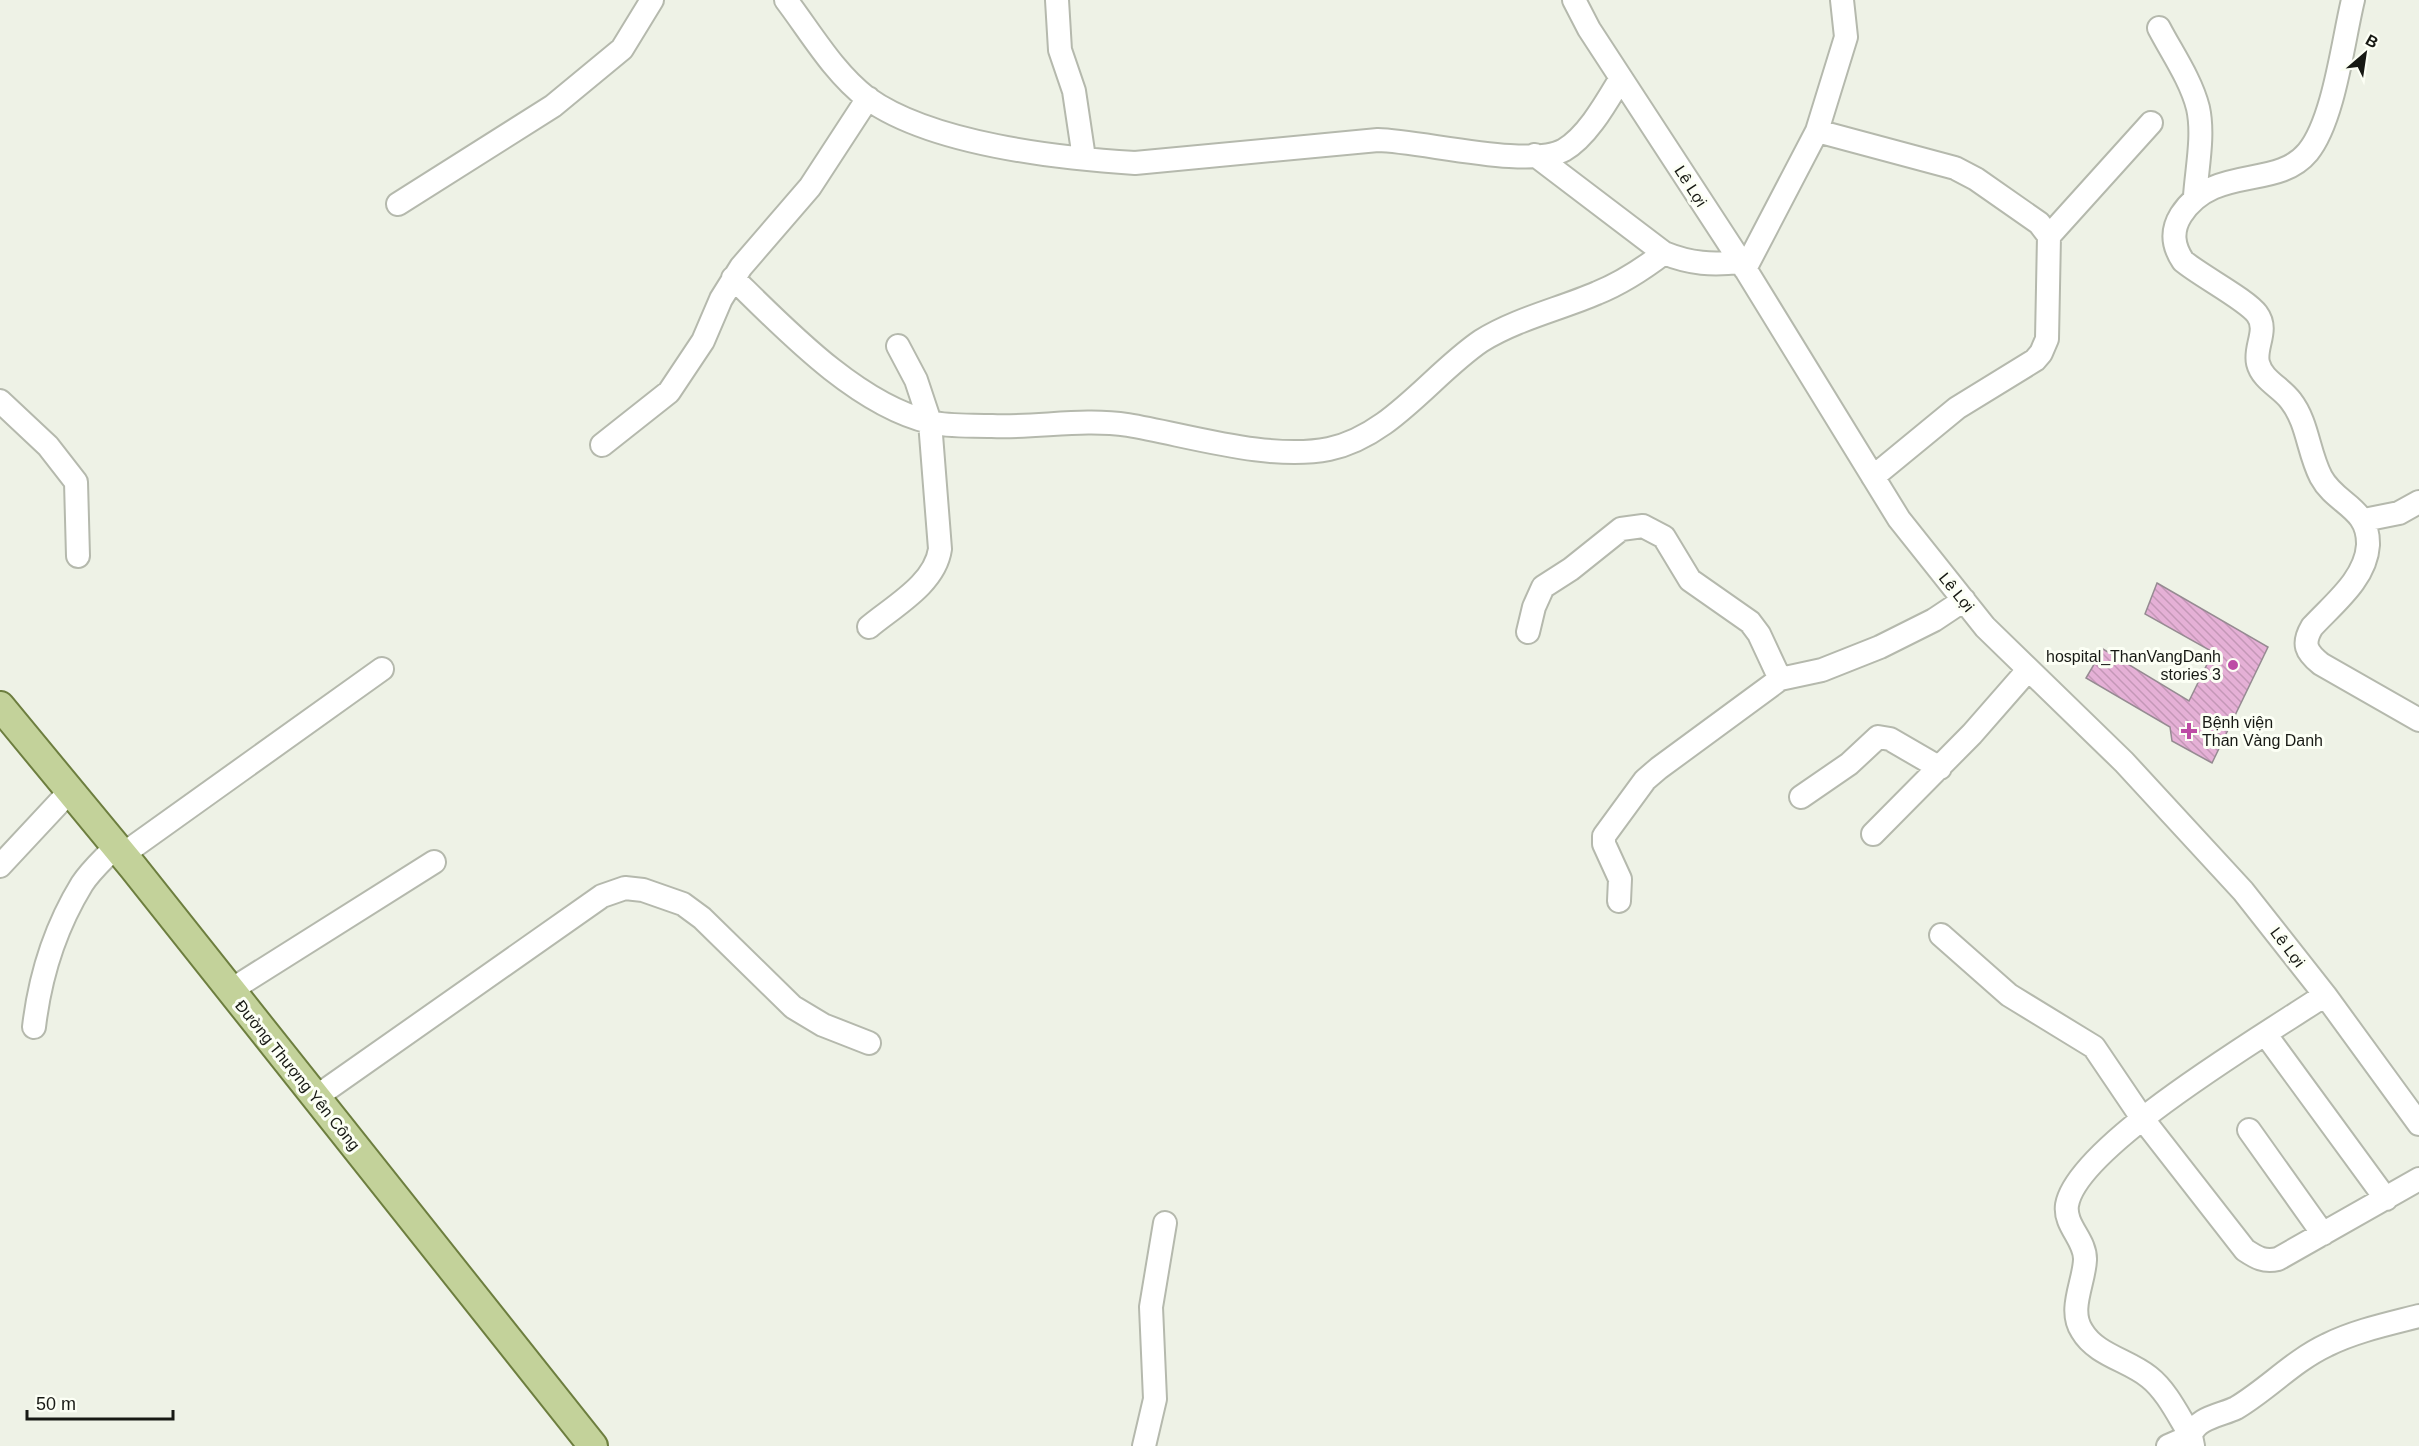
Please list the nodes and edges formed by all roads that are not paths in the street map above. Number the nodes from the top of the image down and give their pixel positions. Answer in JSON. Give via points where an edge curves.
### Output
{"nodes":[{"id":1,"x":652,"y":0,"type":"edge"},
{"id":2,"x":786,"y":0,"type":"edge"},
{"id":3,"x":1056,"y":0,"type":"edge"},
{"id":4,"x":1574,"y":0,"type":"edge"},
{"id":5,"x":1842,"y":0,"type":"edge"},
{"id":6,"x":2353,"y":0,"type":"edge"},
{"id":7,"x":2159,"y":28,"type":"dead end"},
{"id":8,"x":1621,"y":78,"type":"junction"},
{"id":9,"x":868,"y":98,"type":"junction"},
{"id":10,"x":2151,"y":123,"type":"dead end"},
{"id":11,"x":1817,"y":131,"type":"junction"},
{"id":12,"x":1535,"y":155,"type":"junction"},
{"id":13,"x":1084,"y":158,"type":"junction"},
{"id":14,"x":2195,"y":196,"type":"junction"},
{"id":15,"x":398,"y":204,"type":"dead end"},
{"id":16,"x":2049,"y":236,"type":"junction"},
{"id":17,"x":1664,"y":253,"type":"junction"},
{"id":18,"x":1743,"y":266,"type":"junction"},
{"id":19,"x":734,"y":278,"type":"junction"},
{"id":20,"x":898,"y":346,"type":"dead end"},
{"id":21,"x":0,"y":401,"type":"edge"},
{"id":22,"x":930,"y":422,"type":"junction"},
{"id":23,"x":602,"y":445,"type":"dead end"},
{"id":24,"x":1873,"y":477,"type":"junction"},
{"id":25,"x":2419,"y":502,"type":"edge"},
{"id":26,"x":2364,"y":520,"type":"junction"},
{"id":27,"x":78,"y":556,"type":"dead end"},
{"id":28,"x":1964,"y":600,"type":"junction"},
{"id":29,"x":869,"y":627,"type":"dead end"},
{"id":30,"x":1528,"y":632,"type":"dead end"},
{"id":31,"x":382,"y":669,"type":"dead end"},
{"id":32,"x":2028,"y":670,"type":"junction"},
{"id":33,"x":1780,"y":679,"type":"junction"},
{"id":34,"x":0,"y":706,"type":"edge"},
{"id":35,"x":2419,"y":720,"type":"edge"},
{"id":36,"x":1940,"y":768,"type":"junction"},
{"id":37,"x":70,"y":791,"type":"junction"},
{"id":38,"x":1801,"y":797,"type":"dead end"},
{"id":39,"x":1873,"y":834,"type":"dead end"},
{"id":40,"x":119,"y":850,"type":"junction"},
{"id":41,"x":434,"y":862,"type":"dead end"},
{"id":42,"x":0,"y":866,"type":"edge"},
{"id":43,"x":1619,"y":901,"type":"dead end"},
{"id":44,"x":1941,"y":935,"type":"dead end"},
{"id":45,"x":231,"y":990,"type":"junction"},
{"id":46,"x":2325,"y":995,"type":"junction"},
{"id":47,"x":34,"y":1027,"type":"dead end"},
{"id":48,"x":2266,"y":1035,"type":"junction"},
{"id":49,"x":869,"y":1043,"type":"dead end"},
{"id":50,"x":316,"y":1097,"type":"junction"},
{"id":51,"x":2142,"y":1118,"type":"junction"},
{"id":52,"x":2419,"y":1124,"type":"edge"},
{"id":53,"x":2248,"y":1130,"type":"dead end"},
{"id":54,"x":2419,"y":1179,"type":"edge"},
{"id":55,"x":2386,"y":1198,"type":"junction"},
{"id":56,"x":1165,"y":1223,"type":"dead end"},
{"id":57,"x":2323,"y":1234,"type":"junction"},
{"id":58,"x":2419,"y":1316,"type":"edge"},
{"id":59,"x":2192,"y":1441,"type":"edge"},
{"id":60,"x":594,"y":1446,"type":"edge"},
{"id":61,"x":1144,"y":1446,"type":"edge"},
{"id":62,"x":2169,"y":1446,"type":"edge"}],
"edges":[{"from":1,"to":15,"type":"street","via":[[622,50],[553,106]]},
{"from":2,"to":9,"type":"street","via":[[842,74]]},
{"from":3,"to":13,"type":"street","via":[[1060,50],[1074,91]]},
{"from":4,"to":8,"type":"street","name":"Lê Lợi"},
{"from":5,"to":11,"type":"street","via":[[1846,37]]},
{"from":6,"to":14,"type":"street","via":[[2324,124],[2307,153],[2283,169],[2222,183]]},
{"from":7,"to":14,"type":"street","via":[[2198,108]]},
{"from":8,"to":12,"type":"street","via":[[1583,132],[1566,149]]},
{"from":8,"to":18,"type":"street","name":"Lê Lợi"},
{"from":9,"to":13,"type":"street","via":[[893,113],[941,132],[1048,156]]},
{"from":9,"to":19,"type":"street","via":[[810,187]]},
{"from":10,"to":16,"type":"street"},
{"from":11,"to":16,"type":"street","via":[[1954,168],[2038,223]]},
{"from":11,"to":18,"type":"street"},
{"from":12,"to":13,"type":"street","via":[[1485,154],[1419,142],[1378,140],[1136,163]]},
{"from":12,"to":17,"type":"street"},
{"from":14,"to":26,"type":"street","via":[[2178,220],[2176,250],[2199,275],[2257,314],[2262,332],[2258,356],[2261,371],[2300,414],[2323,480]]},
{"from":16,"to":24,"type":"street","via":[[2047,339],[2041,354],[1957,408]]},
{"from":17,"to":18,"type":"street","via":[[1710,266]]},
{"from":17,"to":22,"type":"street","via":[[1621,283],[1485,339],[1383,424],[1327,450],[1246,448],[1103,421],[996,426]]},
{"from":18,"to":24,"type":"street","name":"Lê Lợi"},
{"from":19,"to":22,"type":"street","via":[[799,343],[877,401]]},
{"from":19,"to":23,"type":"street","via":[[711,317],[703,341],[669,392]]},
{"from":20,"to":22,"type":"street","via":[[916,380]]},
{"from":21,"to":27,"type":"street","via":[[48,446],[76,482]]},
{"from":22,"to":29,"type":"street","via":[[938,561],[927,579]]},
{"from":24,"to":28,"type":"street","name":"Lê Lợi","via":[[1899,519]]},
{"from":25,"to":26,"type":"street","via":[[2399,513]]},
{"from":26,"to":35,"type":"street","via":[[2368,545],[2361,571],[2312,627],[2306,647],[2321,664]]},
{"from":28,"to":32,"type":"street","name":"Lê Lợi"},
{"from":28,"to":33,"type":"street","via":[[1880,647],[1822,670]]},
{"from":30,"to":33,"type":"street","via":[[1543,586],[1620,529],[1643,526],[1664,537],[1690,580],[1750,622]]},
{"from":31,"to":40,"type":"street"},
{"from":32,"to":36,"type":"street"},
{"from":32,"to":46,"type":"street","name":"Lê Lợi","via":[[2183,823],[2250,898]]},
{"from":33,"to":43,"type":"street","via":[[1645,780],[1612,824],[1604,840],[1619,874]]},
{"from":34,"to":37,"type":"main road","name":"Đường Thượng Yên Công"},
{"from":36,"to":38,"type":"street","via":[[1890,739],[1878,737],[1849,764]]},
{"from":36,"to":39,"type":"street"},
{"from":37,"to":40,"type":"main road","name":"Đường Thượng Yên Công"},
{"from":37,"to":42,"type":"street"},
{"from":40,"to":45,"type":"main road","name":"Đường Thượng Yên Công"},
{"from":40,"to":47,"type":"street","via":[[83,882],[68,911],[39,987]]},
{"from":41,"to":45,"type":"street"},
{"from":44,"to":51,"type":"street","via":[[2009,995],[2094,1047]]},
{"from":45,"to":50,"type":"main road","name":"Đường Thượng Yên Công"},
{"from":46,"to":48,"type":"street"},
{"from":46,"to":52,"type":"street","name":"Lê Lợi"},
{"from":48,"to":51,"type":"street"},
{"from":48,"to":55,"type":"street"},
{"from":49,"to":50,"type":"street","via":[[823,1025],[793,1007],[702,918],[682,904],[625,888],[602,896]]},
{"from":50,"to":60,"type":"main road","name":"Đường Thượng Yên Công"},
{"from":51,"to":57,"type":"street","via":[[2245,1250],[2257,1258],[2278,1259]]},
{"from":51,"to":59,"type":"street","via":[[2091,1164],[2070,1194],[2066,1208],[2069,1222],[2085,1257],[2077,1318],[2089,1341],[2150,1377]]},
{"from":53,"to":57,"type":"street"},
{"from":54,"to":55,"type":"street"},
{"from":55,"to":57,"type":"street"},
{"from":56,"to":61,"type":"street","via":[[1151,1307],[1155,1399]]},
{"from":58,"to":59,"type":"street","via":[[2328,1344],[2258,1394],[2198,1425],[2192,1430]]},
{"from":59,"to":62,"type":"street"}]}
